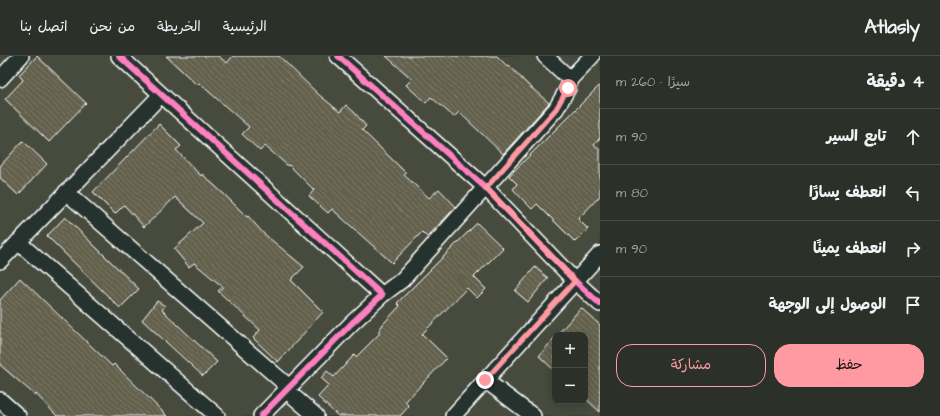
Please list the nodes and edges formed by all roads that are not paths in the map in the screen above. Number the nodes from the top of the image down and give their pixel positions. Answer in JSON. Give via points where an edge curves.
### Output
{"nodes":[{"id":1,"x":21,"y":56,"type":"edge"},
{"id":2,"x":119,"y":56,"type":"edge"},
{"id":3,"x":338,"y":56,"type":"edge"},
{"id":4,"x":545,"y":56,"type":"edge"},
{"id":5,"x":592,"y":56,"type":"edge"},
{"id":6,"x":570,"y":78,"type":"junction"},
{"id":7,"x":0,"y":80,"type":"edge"},
{"id":8,"x":161,"y":94,"type":"junction"},
{"id":9,"x":486,"y":188,"type":"junction"},
{"id":10,"x":66,"y":192,"type":"junction"},
{"id":11,"x":18,"y":242,"type":"junction"},
{"id":12,"x":600,"y":254,"type":"edge"},
{"id":13,"x":0,"y":261,"type":"edge"},
{"id":14,"x":575,"y":281,"type":"junction"},
{"id":15,"x":382,"y":295,"type":"junction"},
{"id":16,"x":600,"y":304,"type":"edge"},
{"id":17,"x":485,"y":380,"type":"junction"},
{"id":18,"x":288,"y":389,"type":"junction"},
{"id":19,"x":0,"y":400,"type":"edge"},
{"id":20,"x":18,"y":416,"type":"edge"},
{"id":21,"x":217,"y":416,"type":"edge"},
{"id":22,"x":261,"y":416,"type":"edge"},
{"id":23,"x":316,"y":416,"type":"edge"},
{"id":24,"x":453,"y":416,"type":"edge"},
{"id":25,"x":533,"y":416,"type":"edge"}],
"edges":[{"from":1,"to":7,"type":"street"},
{"from":2,"to":8,"type":"street"},
{"from":3,"to":9,"type":"street"},
{"from":4,"to":6,"type":"street"},
{"from":5,"to":6,"type":"street"},
{"from":6,"to":9,"type":"street","via":[[568,88],[556,109]]},
{"from":8,"to":10,"type":"street"},
{"from":8,"to":15,"type":"street"},
{"from":9,"to":14,"type":"street"},
{"from":9,"to":15,"type":"street","via":[[402,280]]},
{"from":10,"to":11,"type":"street"},
{"from":10,"to":18,"type":"street"},
{"from":11,"to":13,"type":"street"},
{"from":11,"to":21,"type":"street"},
{"from":12,"to":14,"type":"street"},
{"from":14,"to":16,"type":"street"},
{"from":14,"to":17,"type":"street"},
{"from":15,"to":18,"type":"street"},
{"from":17,"to":24,"type":"street"},
{"from":17,"to":25,"type":"street"},
{"from":18,"to":22,"type":"street"},
{"from":18,"to":23,"type":"street"},
{"from":19,"to":20,"type":"street"}]}
